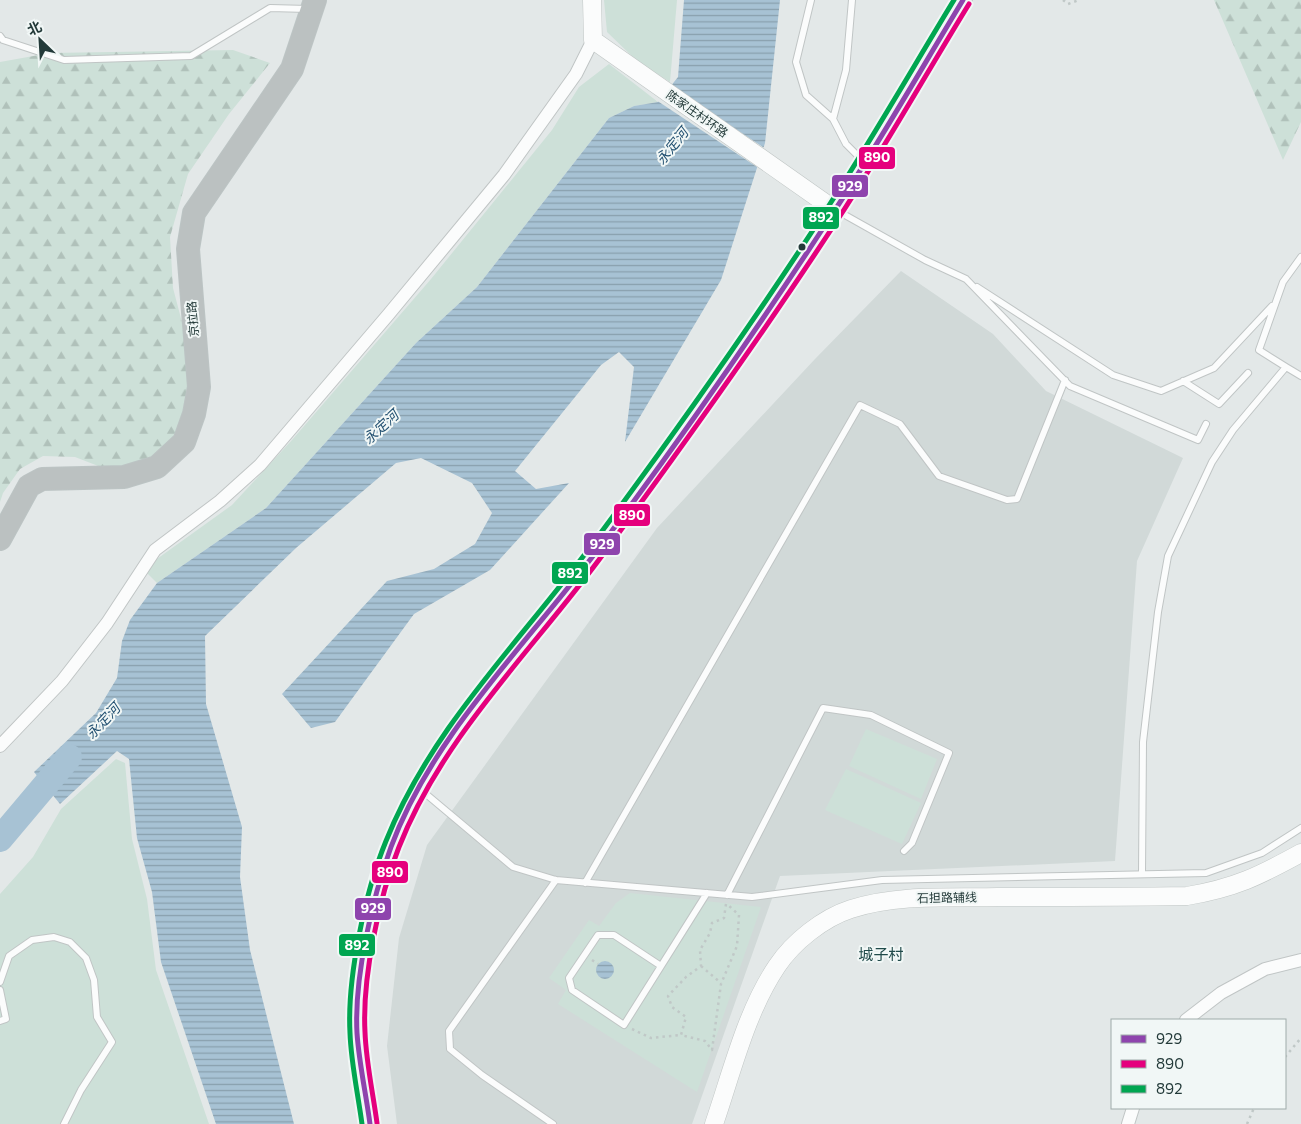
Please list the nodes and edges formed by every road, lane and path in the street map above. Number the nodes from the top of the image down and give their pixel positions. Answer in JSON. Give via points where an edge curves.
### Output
{"nodes":[{"id":1,"x":592,"y":0,"type":"edge"},
{"id":2,"x":811,"y":0,"type":"edge"},
{"id":3,"x":852,"y":0,"type":"edge"},
{"id":4,"x":963,"y":0,"type":"edge"},
{"id":5,"x":1063,"y":0,"type":"edge"},
{"id":6,"x":1079,"y":0,"type":"edge"},
{"id":7,"x":314,"y":4,"type":"edge"},
{"id":8,"x":0,"y":36,"type":"edge"},
{"id":9,"x":593,"y":40,"type":"junction"},
{"id":10,"x":833,"y":119,"type":"junction"},
{"id":11,"x":864,"y":162,"type":"junction"},
{"id":12,"x":835,"y":210,"type":"junction"},
{"id":13,"x":1301,"y":257,"type":"edge"},
{"id":14,"x":966,"y":279,"type":"junction"},
{"id":15,"x":1274,"y":304,"type":"junction"},
{"id":16,"x":1286,"y":367,"type":"junction"},
{"id":17,"x":1248,"y":373,"type":"dead end"},
{"id":18,"x":1301,"y":376,"type":"edge"},
{"id":19,"x":1065,"y":380,"type":"junction"},
{"id":20,"x":1183,"y":381,"type":"junction"},
{"id":21,"x":1206,"y":424,"type":"dead end"},
{"id":22,"x":0,"y":539,"type":"edge"},
{"id":23,"x":0,"y":746,"type":"edge"},
{"id":24,"x":419,"y":788,"type":"junction"},
{"id":25,"x":1301,"y":828,"type":"edge"},
{"id":26,"x":904,"y":852,"type":"dead end"},
{"id":27,"x":1301,"y":853,"type":"edge"},
{"id":28,"x":1142,"y":874,"type":"junction"},
{"id":29,"x":556,"y":880,"type":"junction"},
{"id":30,"x":586,"y":883,"type":"junction"},
{"id":31,"x":707,"y":894,"type":"junction"},
{"id":32,"x":727,"y":895,"type":"junction"},
{"id":33,"x":726,"y":903,"type":"junction"},
{"id":34,"x":1301,"y":960,"type":"edge"},
{"id":35,"x":661,"y":966,"type":"junction"},
{"id":36,"x":701,"y":966,"type":"junction"},
{"id":37,"x":0,"y":982,"type":"edge"},
{"id":38,"x":721,"y":984,"type":"junction"},
{"id":39,"x":0,"y":990,"type":"edge"},
{"id":40,"x":1187,"y":1019,"type":"edge"},
{"id":41,"x":0,"y":1022,"type":"edge"},
{"id":42,"x":624,"y":1025,"type":"junction"},
{"id":43,"x":681,"y":1035,"type":"junction"},
{"id":44,"x":1301,"y":1038,"type":"edge"},
{"id":45,"x":1286,"y":1056,"type":"edge"},
{"id":46,"x":1133,"y":1109,"type":"edge"},
{"id":47,"x":1254,"y":1109,"type":"edge"},
{"id":48,"x":64,"y":1124,"type":"edge"},
{"id":49,"x":370,"y":1124,"type":"edge"},
{"id":50,"x":553,"y":1124,"type":"edge"},
{"id":51,"x":714,"y":1124,"type":"edge"},
{"id":52,"x":1128,"y":1124,"type":"edge"},
{"id":53,"x":1247,"y":1124,"type":"edge"}],
"edges":[{"from":1,"to":9,"type":"main road"},
{"from":2,"to":10,"type":"lane","via":[[796,62],[806,95]]},
{"from":3,"to":10,"type":"lane","via":[[846,70]]},
{"from":4,"to":11,"type":"main road"},
{"from":5,"to":6,"type":"path","via":[[1068,4]]},
{"from":7,"to":8,"type":"lane","via":[[270,8],[191,56],[64,60],[3,40]]},
{"from":7,"to":22,"type":"highway","name":"京拉路","via":[[292,69],[194,213],[188,249],[199,387],[184,442],[157,467],[124,477],[42,479],[29,486]]},
{"from":9,"to":12,"type":"main road","name":"陈家庄村环路"},
{"from":9,"to":23,"type":"street","via":[[576,74],[504,175],[388,315],[260,465],[220,501],[155,550],[107,623],[62,681]]},
{"from":10,"to":11,"type":"lane","via":[[846,144]]},
{"from":11,"to":12,"type":"main road"},
{"from":12,"to":14,"type":"lane"},
{"from":12,"to":24,"type":"main road","via":[[741,350],[596,552],[472,708]]},
{"from":13,"to":15,"type":"lane","via":[[1283,282]]},
{"from":14,"to":19,"type":"lane"},
{"from":14,"to":20,"type":"lane","via":[[1113,375],[1161,391]]},
{"from":15,"to":16,"type":"lane","via":[[1259,350]]},
{"from":15,"to":20,"type":"lane","via":[[1214,368]]},
{"from":16,"to":18,"type":"lane"},
{"from":16,"to":28,"type":"lane","via":[[1233,430],[1212,462],[1168,556],[1143,742]]},
{"from":17,"to":20,"type":"lane","via":[[1219,404]]},
{"from":19,"to":21,"type":"lane","via":[[1070,386],[1198,440]]},
{"from":19,"to":30,"type":"lane","via":[[1016,499],[1007,500],[939,476],[900,424],[860,405]]},
{"from":24,"to":29,"type":"lane","via":[[513,866]]},
{"from":24,"to":49,"type":"main road","via":[[388,856],[361,969],[357,1032]]},
{"from":25,"to":28,"type":"lane","via":[[1262,853],[1206,873]]},
{"from":26,"to":32,"type":"lane","via":[[912,843],[949,753],[871,715],[823,708]]},
{"from":27,"to":51,"type":"main road","name":"石担路辅线","via":[[1254,878],[1222,890],[1187,896],[926,898],[880,901],[849,910],[803,938],[777,965],[756,1004]]},
{"from":28,"to":32,"type":"lane","via":[[882,880],[752,897]]},
{"from":29,"to":30,"type":"lane"},
{"from":29,"to":50,"type":"lane","via":[[449,1031],[450,1049]]},
{"from":30,"to":31,"type":"lane"},
{"from":31,"to":32,"type":"lane"},
{"from":31,"to":35,"type":"lane"},
{"from":32,"to":33,"type":"path"},
{"from":33,"to":36,"type":"path","via":[[724,918],[712,923],[700,950]]},
{"from":33,"to":38,"type":"path","via":[[739,915],[737,946]]},
{"from":34,"to":40,"type":"street","via":[[1265,968],[1221,993]]},
{"from":35,"to":42,"type":"lane"},
{"from":35,"to":42,"type":"lane","via":[[614,935],[598,935],[569,978],[572,990]]},
{"from":36,"to":38,"type":"path"},
{"from":36,"to":43,"type":"path","via":[[668,996],[672,1007],[686,1018]]},
{"from":37,"to":48,"type":"lane","via":[[9,956],[32,940],[54,937],[70,942],[86,958],[94,980],[97,1017],[112,1042],[81,1090]]},
{"from":38,"to":43,"type":"path","via":[[712,1050],[705,1041]]},
{"from":39,"to":41,"type":"lane","via":[[6,1019]]},
{"from":42,"to":43,"type":"path","via":[[651,1038]]},
{"from":44,"to":45,"type":"path"},
{"from":46,"to":52,"type":"street"},
{"from":47,"to":53,"type":"path"}]}
